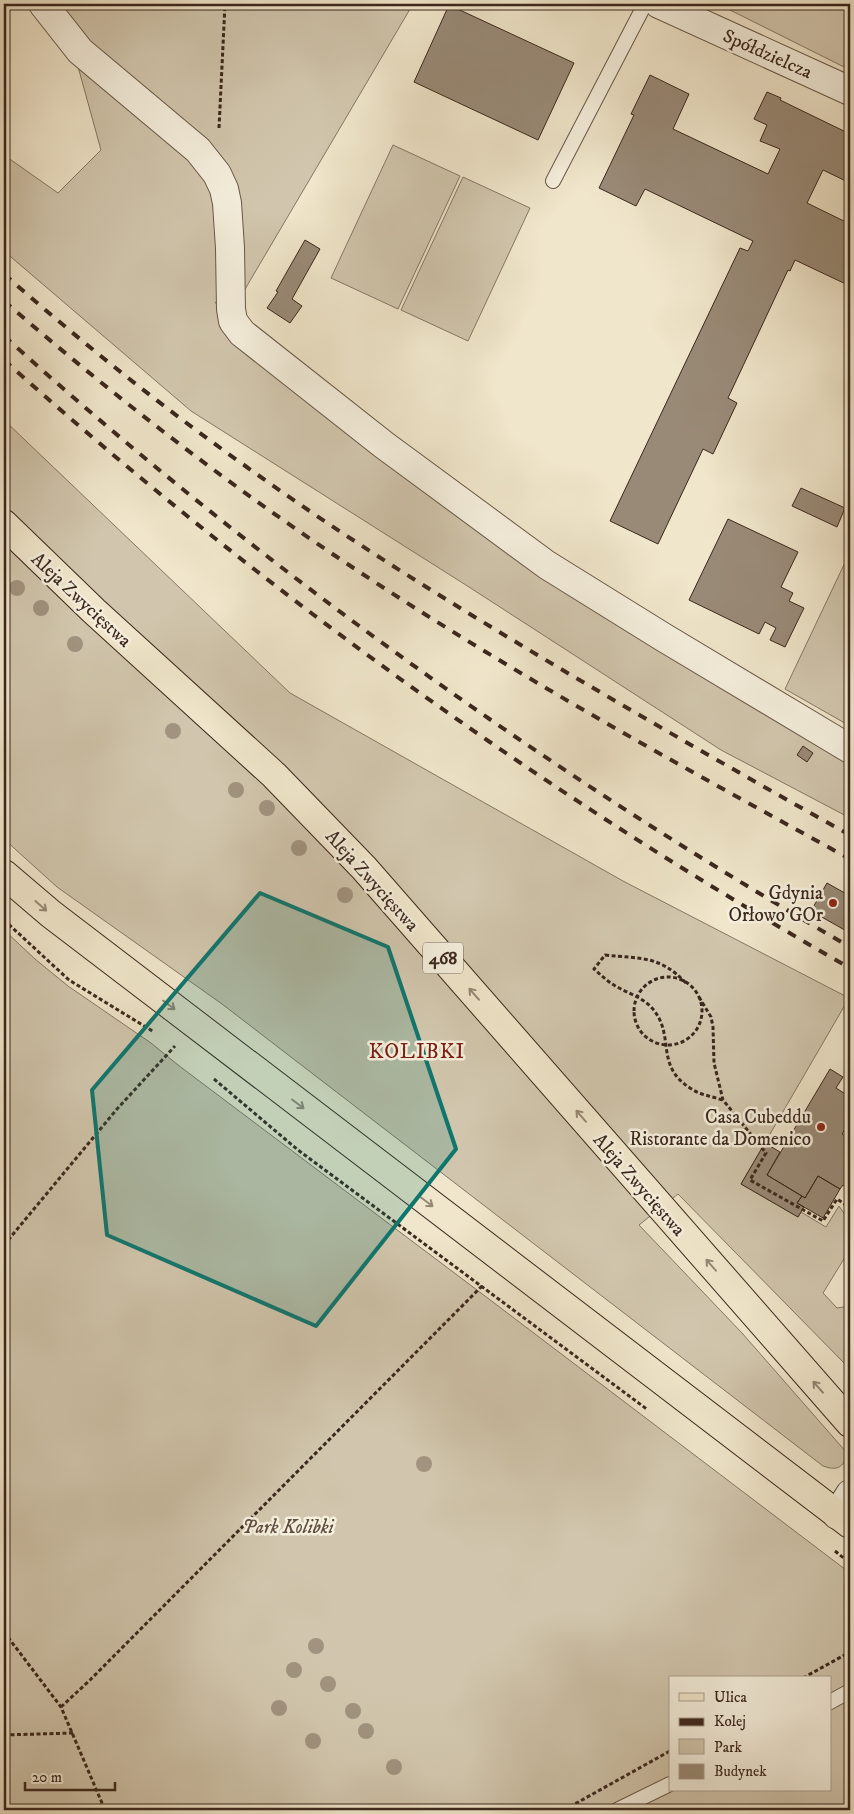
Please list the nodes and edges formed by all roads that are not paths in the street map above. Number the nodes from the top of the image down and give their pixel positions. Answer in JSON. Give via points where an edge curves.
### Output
{"nodes":[{"id":1,"x":43,"y":4,"type":"edge"},
{"id":2,"x":645,"y":4,"type":"edge"},
{"id":3,"x":659,"y":4,"type":"edge"},
{"id":4,"x":850,"y":91,"type":"edge"},
{"id":5,"x":553,"y":181,"type":"dead end"},
{"id":6,"x":4,"y":524,"type":"edge"},
{"id":7,"x":850,"y":749,"type":"edge"},
{"id":8,"x":4,"y":874,"type":"edge"},
{"id":9,"x":850,"y":1423,"type":"edge"},
{"id":10,"x":846,"y":1511,"type":"edge"},
{"id":11,"x":850,"y":1691,"type":"edge"},
{"id":12,"x":832,"y":1701,"type":"edge"},
{"id":13,"x":669,"y":1784,"type":"edge"},
{"id":14,"x":617,"y":1810,"type":"edge"}],
"edges":[{"from":1,"to":7,"type":"street","via":[[80,51],[198,150],[217,174],[227,203],[231,309],[233,321],[242,333],[384,445],[547,565]]},
{"from":2,"to":5,"type":"lane"},
{"from":3,"to":4,"type":"street","name":"Spółdzielcza"},
{"from":9,"to":6,"type":"main road","name":"Aleja Zwycięstwa","number":"468","one_way":true,"via":[[364,868],[274,774],[94,611]]},
{"from":8,"to":10,"type":"main road","one_way":true,"via":[[51,914]]},
{"from":11,"to":12,"type":"lane"},
{"from":13,"to":14,"type":"lane"}]}
